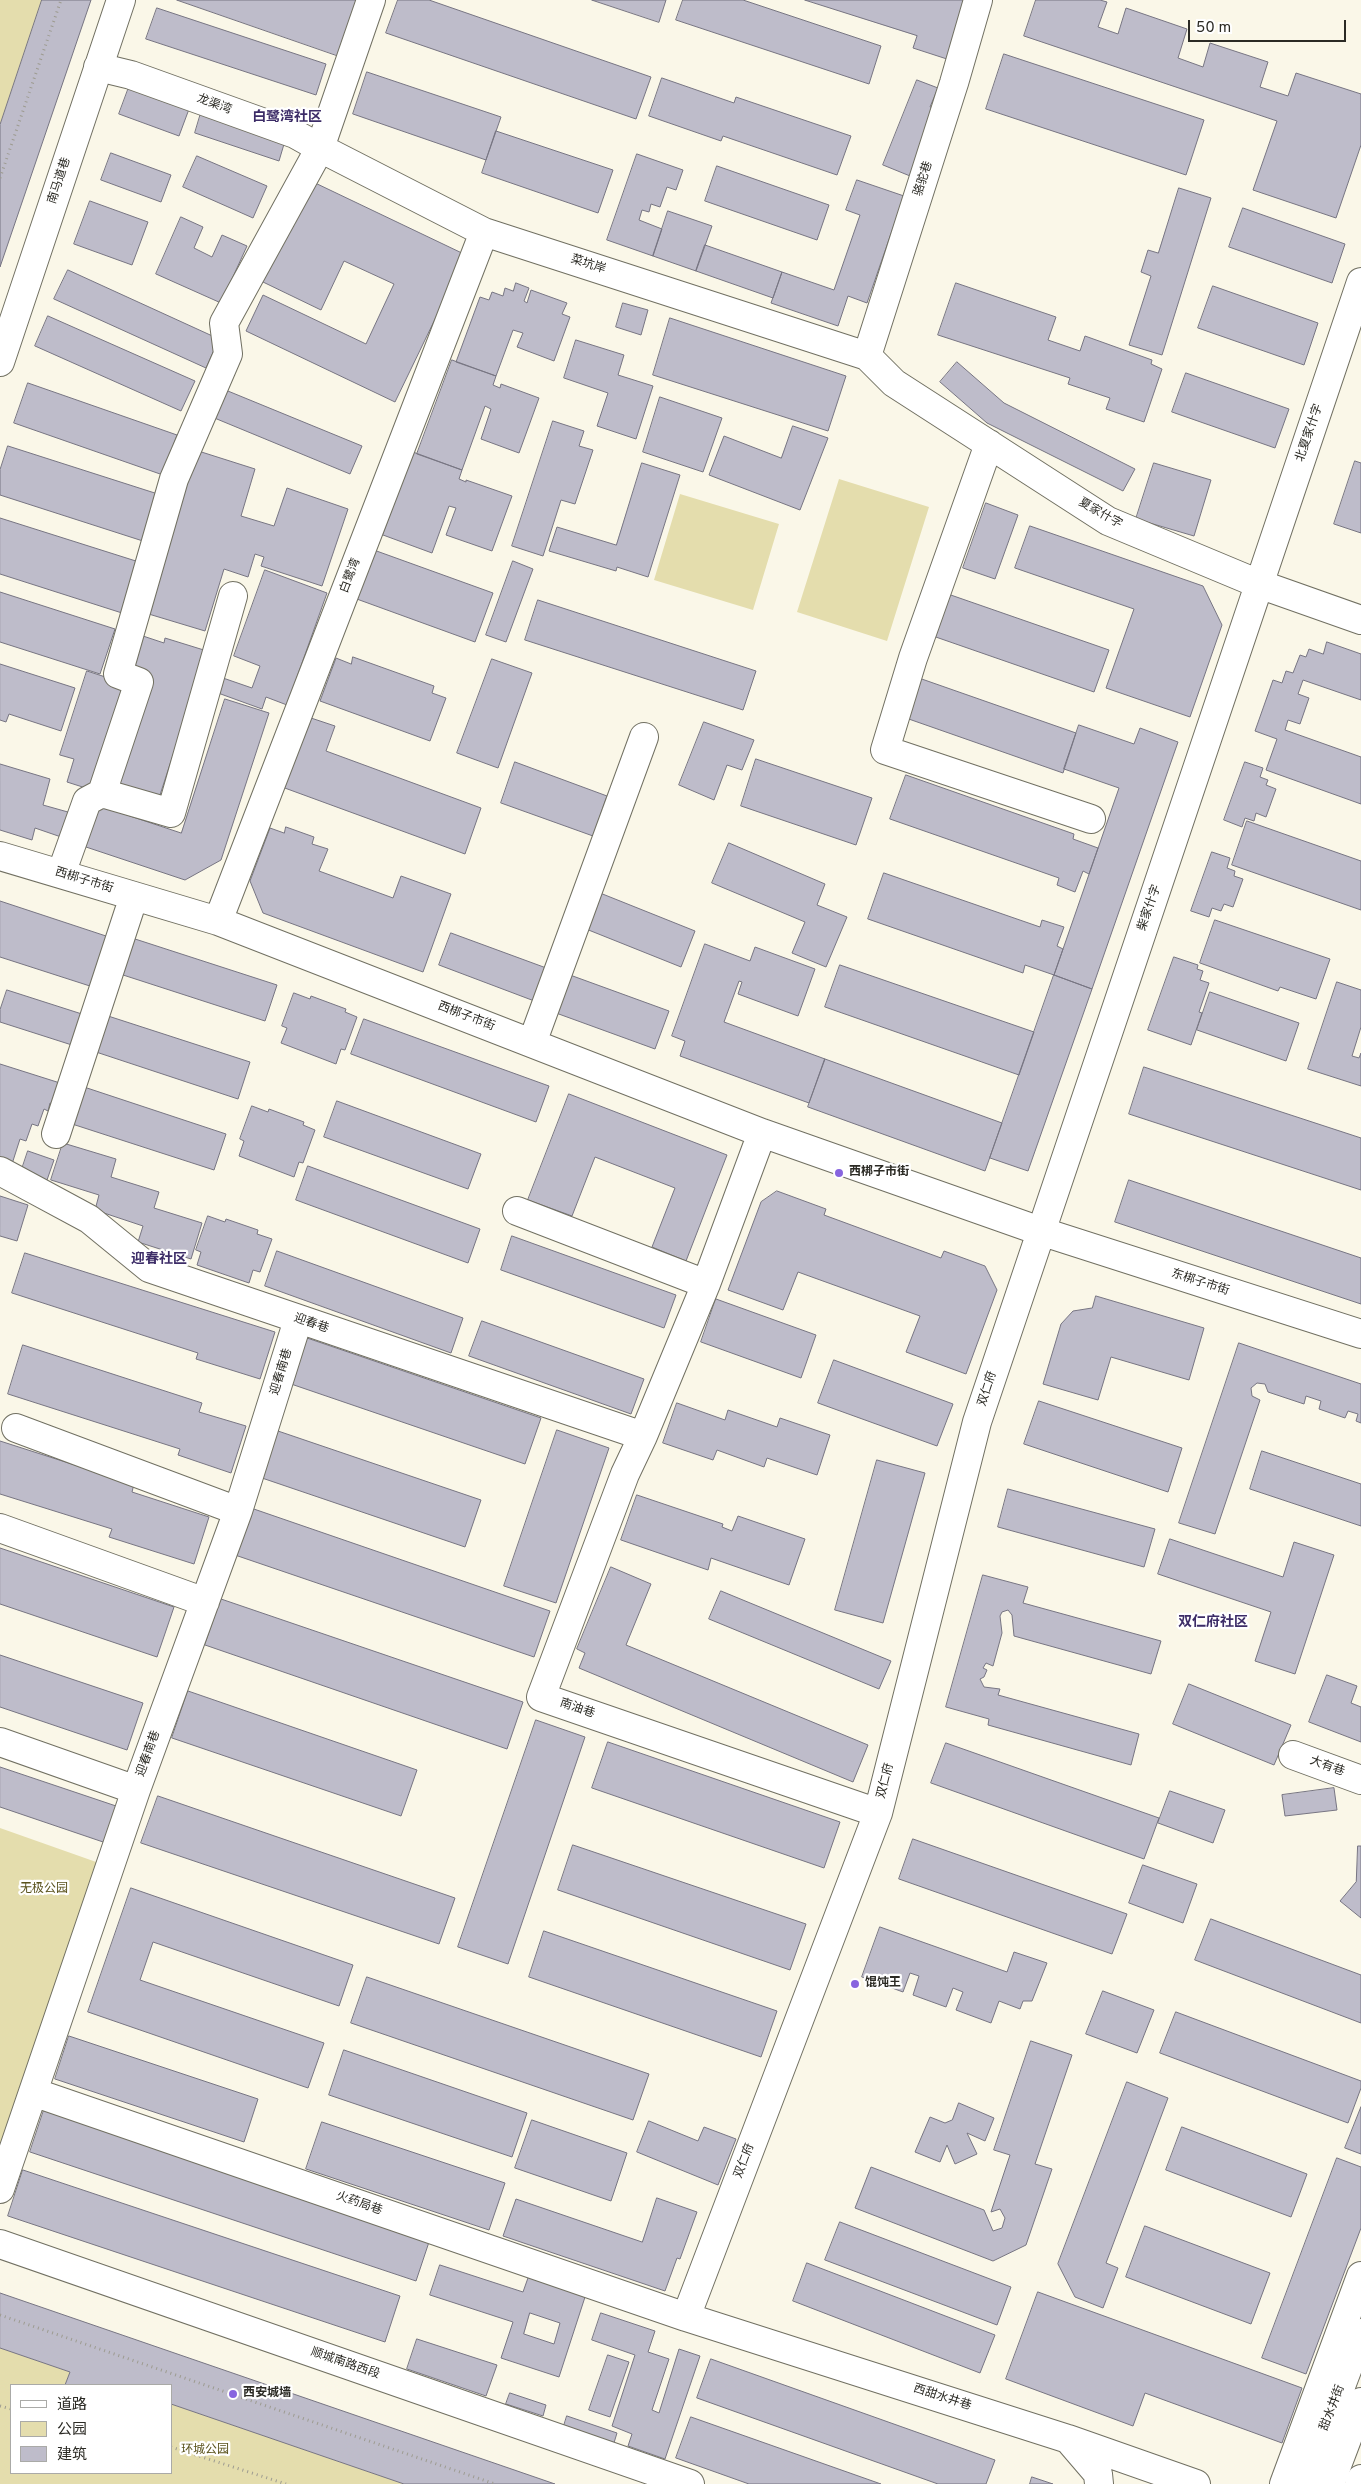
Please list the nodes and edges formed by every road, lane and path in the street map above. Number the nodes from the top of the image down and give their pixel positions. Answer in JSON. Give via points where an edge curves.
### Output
{"nodes":[{"id":1,"x":60,"y":0,"type":"edge"},
{"id":2,"x":121,"y":0,"type":"edge"},
{"id":3,"x":371,"y":0,"type":"edge"},
{"id":4,"x":978,"y":0,"type":"edge"},
{"id":5,"x":98,"y":67,"type":"junction"},
{"id":6,"x":320,"y":148,"type":"junction"},
{"id":7,"x":0,"y":178,"type":"edge"},
{"id":8,"x":484,"y":232,"type":"junction"},
{"id":9,"x":1361,"y":282,"type":"edge"},
{"id":10,"x":867,"y":356,"type":"junction"},
{"id":11,"x":0,"y":362,"type":"edge"},
{"id":12,"x":989,"y":444,"type":"junction"},
{"id":13,"x":1259,"y":584,"type":"junction"},
{"id":14,"x":233,"y":596,"type":"dead end"},
{"id":15,"x":1361,"y":620,"type":"edge"},
{"id":16,"x":644,"y":737,"type":"dead end"},
{"id":17,"x":102,"y":793,"type":"junction"},
{"id":18,"x":1091,"y":819,"type":"dead end"},
{"id":19,"x":0,"y":856,"type":"edge"},
{"id":20,"x":61,"y":874,"type":"junction"},
{"id":21,"x":134,"y":896,"type":"junction"},
{"id":22,"x":218,"y":921,"type":"junction"},
{"id":23,"x":532,"y":1043,"type":"junction"},
{"id":24,"x":762,"y":1133,"type":"junction"},
{"id":25,"x":56,"y":1134,"type":"dead end"},
{"id":26,"x":0,"y":1171,"type":"edge"},
{"id":27,"x":517,"y":1211,"type":"dead end"},
{"id":28,"x":1040,"y":1231,"type":"junction"},
{"id":29,"x":706,"y":1284,"type":"junction"},
{"id":30,"x":298,"y":1320,"type":"junction"},
{"id":31,"x":1361,"y":1334,"type":"edge"},
{"id":32,"x":16,"y":1428,"type":"dead end"},
{"id":33,"x":643,"y":1436,"type":"junction"},
{"id":34,"x":238,"y":1511,"type":"junction"},
{"id":35,"x":0,"y":1528,"type":"edge"},
{"id":36,"x":205,"y":1602,"type":"junction"},
{"id":37,"x":0,"y":1742,"type":"edge"},
{"id":38,"x":1293,"y":1755,"type":"dead end"},
{"id":39,"x":1361,"y":1780,"type":"edge"},
{"id":40,"x":136,"y":1790,"type":"junction"},
{"id":41,"x":878,"y":1813,"type":"junction"},
{"id":42,"x":33,"y":2092,"type":"junction"},
{"id":43,"x":0,"y":2189,"type":"edge"},
{"id":44,"x":0,"y":2244,"type":"edge"},
{"id":45,"x":1361,"y":2276,"type":"edge"},
{"id":46,"x":0,"y":2315,"type":"edge"},
{"id":47,"x":686,"y":2316,"type":"junction"},
{"id":48,"x":1361,"y":2333,"type":"edge"},
{"id":49,"x":1361,"y":2402,"type":"edge"},
{"id":50,"x":1068,"y":2439,"type":"junction"},
{"id":51,"x":172,"y":2447,"type":"edge"},
{"id":52,"x":1361,"y":2479,"type":"edge"},
{"id":53,"x":286,"y":2484,"type":"edge"},
{"id":54,"x":495,"y":2484,"type":"edge"},
{"id":55,"x":690,"y":2484,"type":"edge"},
{"id":56,"x":1099,"y":2484,"type":"edge"},
{"id":57,"x":1196,"y":2484,"type":"edge"},
{"id":58,"x":1284,"y":2484,"type":"edge"},
{"id":59,"x":1304,"y":2484,"type":"edge"},
{"id":60,"x":1330,"y":2484,"type":"edge"},
{"id":61,"x":1359,"y":2484,"type":"edge"}],
"edges":[{"from":1,"to":7,"type":"path"},
{"from":2,"to":5,"type":"street","name":"南马道巷"},
{"from":3,"to":6,"type":"street"},
{"from":4,"to":10,"type":"street","name":"骆驼巷"},
{"from":5,"to":6,"type":"street","name":"龙渠湾","via":[[131,75],[296,134]]},
{"from":5,"to":11,"type":"street","name":"南马道巷"},
{"from":6,"to":8,"type":"street","name":"菜坑岸"},
{"from":6,"to":17,"type":"street","via":[[224,323],[228,354],[174,479],[118,674],[139,682]]},
{"from":8,"to":10,"type":"street","name":"菜坑岸"},
{"from":8,"to":22,"type":"street","name":"白鹭湾"},
{"from":9,"to":13,"type":"street","name":"北夏家什字"},
{"from":10,"to":12,"type":"street","name":"夏家什字","via":[[894,383]]},
{"from":12,"to":13,"type":"street","name":"夏家什字","via":[[1108,521]]},
{"from":12,"to":18,"type":"street","via":[[913,658],[885,750]]},
{"from":13,"to":15,"type":"street","name":"夏家什字"},
{"from":13,"to":28,"type":"street","name":"柴家什字"},
{"from":14,"to":17,"type":"street","via":[[171,813]]},
{"from":16,"to":23,"type":"street"},
{"from":17,"to":20,"type":"street","via":[[87,801]]},
{"from":19,"to":20,"type":"street","name":"西梆子市街"},
{"from":20,"to":21,"type":"street","name":"西梆子市街"},
{"from":21,"to":22,"type":"street","name":"西梆子市街"},
{"from":21,"to":25,"type":"street"},
{"from":22,"to":23,"type":"street","name":"西梆子市街"},
{"from":23,"to":24,"type":"street","name":"西梆子市街"},
{"from":24,"to":28,"type":"street","name":"西梆子市街"},
{"from":24,"to":29,"type":"street"},
{"from":26,"to":30,"type":"street","name":"迎春巷","via":[[89,1219],[150,1268]]},
{"from":27,"to":29,"type":"street"},
{"from":28,"to":31,"type":"street","name":"东梆子市街"},
{"from":28,"to":41,"type":"street","name":"双仁府","via":[[977,1422]]},
{"from":29,"to":33,"type":"street"},
{"from":30,"to":33,"type":"street","name":"迎春巷"},
{"from":30,"to":34,"type":"street","name":"迎春南巷"},
{"from":32,"to":34,"type":"street"},
{"from":33,"to":41,"type":"street","name":"南油巷","via":[[625,1474],[541,1697]]},
{"from":34,"to":36,"type":"street","name":"迎春南巷"},
{"from":35,"to":36,"type":"street"},
{"from":36,"to":40,"type":"street","name":"迎春南巷"},
{"from":37,"to":40,"type":"street"},
{"from":38,"to":39,"type":"street","name":"大有巷"},
{"from":40,"to":42,"type":"street","name":"迎春南巷"},
{"from":41,"to":47,"type":"street","name":"双仁府"},
{"from":42,"to":43,"type":"street","name":"迎春南巷"},
{"from":42,"to":47,"type":"street","name":"火药局巷"},
{"from":44,"to":55,"type":"street","name":"顺城南路西段"},
{"from":45,"to":58,"type":"street"},
{"from":46,"to":54,"type":"path"},
{"from":47,"to":50,"type":"street","name":"西甜水井巷"},
{"from":48,"to":59,"type":"street","name":"甜水井街"},
{"from":49,"to":60,"type":"street","name":"甜水井街"},
{"from":50,"to":56,"type":"street","via":[[1098,2474]]},
{"from":50,"to":57,"type":"street","name":"西甜水井巷"},
{"from":51,"to":53,"type":"path"},
{"from":52,"to":61,"type":"street"}]}
